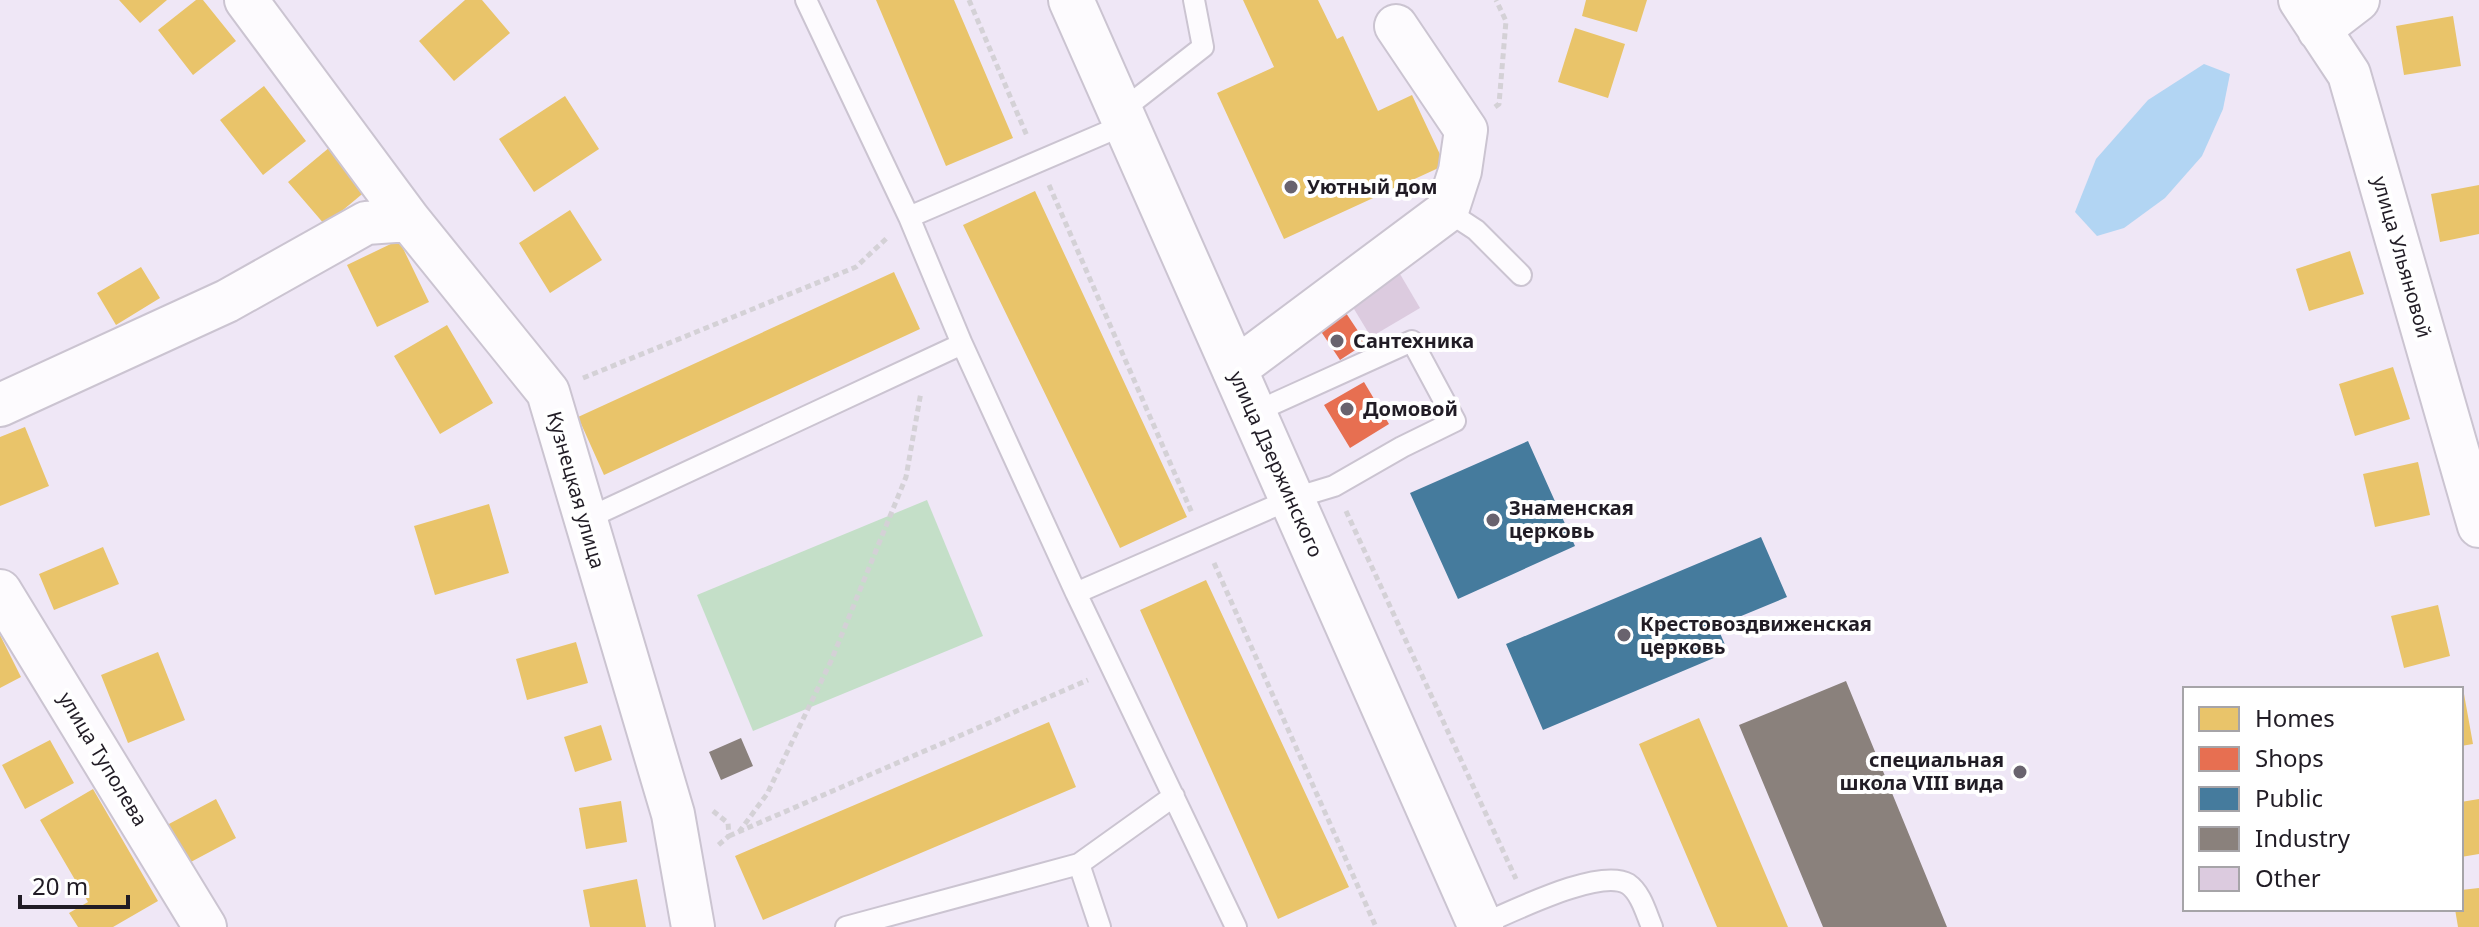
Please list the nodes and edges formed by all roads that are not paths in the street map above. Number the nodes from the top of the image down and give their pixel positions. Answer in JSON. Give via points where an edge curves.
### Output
{"nodes":[{"id":1,"x":246,"y":0,"type":"edge"},
{"id":2,"x":806,"y":0,"type":"edge"},
{"id":3,"x":1071,"y":0,"type":"edge"},
{"id":4,"x":1194,"y":0,"type":"edge"},
{"id":5,"x":2358,"y":0,"type":"edge"},
{"id":6,"x":2310,"y":15,"type":"edge"},
{"id":7,"x":1396,"y":26,"type":"dead end"},
{"id":8,"x":1123,"y":118,"type":"junction"},
{"id":9,"x":1447,"y":211,"type":"junction"},
{"id":10,"x":909,"y":217,"type":"junction"},
{"id":11,"x":409,"y":220,"type":"junction"},
{"id":12,"x":1521,"y":275,"type":"dead end"},
{"id":13,"x":962,"y":344,"type":"junction"},
{"id":14,"x":1234,"y":370,"type":"junction"},
{"id":15,"x":0,"y":405,"type":"edge"},
{"id":16,"x":1253,"y":413,"type":"junction"},
{"id":17,"x":1291,"y":499,"type":"junction"},
{"id":18,"x":584,"y":520,"type":"junction"},
{"id":19,"x":2479,"y":526,"type":"edge"},
{"id":20,"x":0,"y":591,"type":"edge"},
{"id":21,"x":1076,"y":593,"type":"junction"},
{"id":22,"x":1174,"y":796,"type":"junction"},
{"id":23,"x":1079,"y":864,"type":"junction"},
{"id":24,"x":1480,"y":926,"type":"edge"},
{"id":25,"x":205,"y":927,"type":"edge"},
{"id":26,"x":693,"y":927,"type":"edge"},
{"id":27,"x":846,"y":927,"type":"edge"},
{"id":28,"x":1100,"y":927,"type":"edge"},
{"id":29,"x":1236,"y":927,"type":"edge"},
{"id":30,"x":1652,"y":927,"type":"edge"}],
"edges":[{"from":1,"to":11,"type":"street","name":"Кузнецкая улица"},
{"from":2,"to":10,"type":"lane"},
{"from":3,"to":8,"type":"main road","name":"улица Дзержинского"},
{"from":4,"to":8,"type":"lane","via":[[1203,47]]},
{"from":5,"to":6,"type":"street"},
{"from":6,"to":19,"type":"street","name":"улица Ульяновой","via":[[2349,74]]},
{"from":7,"to":9,"type":"street","via":[[1466,130]]},
{"from":8,"to":10,"type":"lane"},
{"from":8,"to":14,"type":"main road","name":"улица Дзержинского"},
{"from":9,"to":12,"type":"lane","via":[[1476,230]]},
{"from":9,"to":14,"type":"street"},
{"from":10,"to":13,"type":"lane"},
{"from":11,"to":15,"type":"street","via":[[366,223],[227,301]]},
{"from":11,"to":18,"type":"street","name":"Кузнецкая улица","via":[[548,392]]},
{"from":13,"to":18,"type":"lane"},
{"from":13,"to":21,"type":"lane"},
{"from":14,"to":16,"type":"main road","name":"улица Дзержинского"},
{"from":16,"to":17,"type":"main road","name":"улица Дзержинского"},
{"from":16,"to":17,"type":"lane","via":[[1412,341],[1455,421],[1334,486]]},
{"from":17,"to":21,"type":"lane"},
{"from":17,"to":24,"type":"main road","name":"улица Дзержинского"},
{"from":18,"to":26,"type":"street","name":"Кузнецкая улица","via":[[673,814]]},
{"from":20,"to":25,"type":"street","name":"улица Туполева"},
{"from":21,"to":22,"type":"lane"},
{"from":22,"to":23,"type":"lane"},
{"from":22,"to":29,"type":"lane"},
{"from":23,"to":27,"type":"lane"},
{"from":23,"to":28,"type":"lane"},
{"from":24,"to":30,"type":"lane","via":[[1578,885],[1610,878],[1628,884],[1640,898]]}]}
